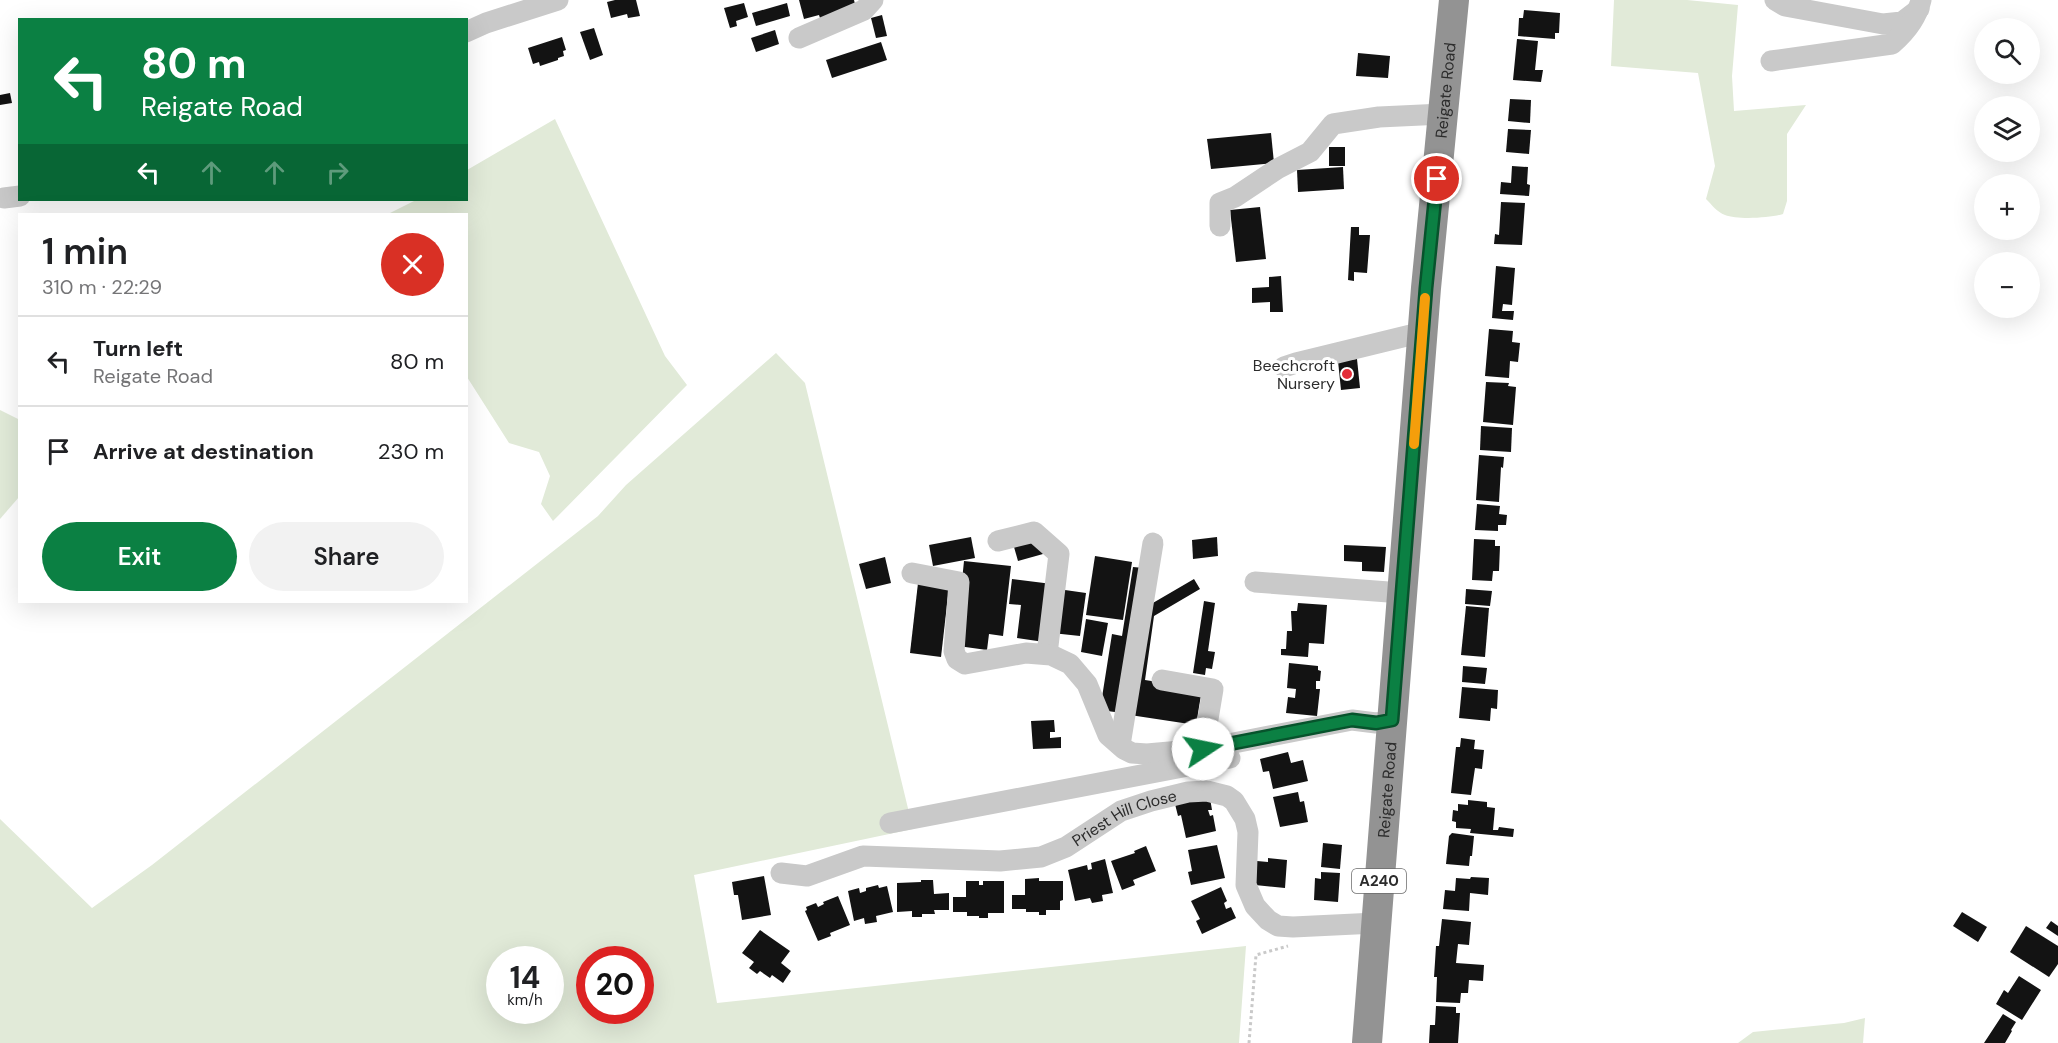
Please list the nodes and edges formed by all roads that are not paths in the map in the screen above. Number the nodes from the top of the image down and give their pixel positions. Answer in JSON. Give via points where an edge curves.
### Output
{"nodes":[{"id":1,"x":558,"y":0,"type":"edge"},
{"id":2,"x":873,"y":0,"type":"edge"},
{"id":3,"x":1454,"y":0,"type":"edge"},
{"id":4,"x":1775,"y":0,"type":"edge"},
{"id":5,"x":1920,"y":4,"type":"edge"},
{"id":6,"x":468,"y":31,"type":"edge"},
{"id":7,"x":799,"y":38,"type":"dead end"},
{"id":8,"x":1771,"y":62,"type":"dead end"},
{"id":9,"x":1443,"y":114,"type":"junction"},
{"id":10,"x":1220,"y":226,"type":"dead end"},
{"id":11,"x":1423,"y":332,"type":"junction"},
{"id":12,"x":1284,"y":368,"type":"dead end"},
{"id":13,"x":998,"y":541,"type":"dead end"},
{"id":14,"x":1153,"y":543,"type":"dead end"},
{"id":15,"x":912,"y":573,"type":"dead end"},
{"id":16,"x":1255,"y":582,"type":"dead end"},
{"id":17,"x":1402,"y":593,"type":"junction"},
{"id":18,"x":1047,"y":654,"type":"junction"},
{"id":19,"x":1162,"y":680,"type":"dead end"},
{"id":20,"x":1384,"y":722,"type":"junction"},
{"id":21,"x":1120,"y":745,"type":"junction"},
{"id":22,"x":1203,"y":749,"type":"junction"},
{"id":23,"x":890,"y":823,"type":"dead end"},
{"id":24,"x":781,"y":873,"type":"dead end"},
{"id":25,"x":1376,"y":923,"type":"junction"},
{"id":26,"x":1367,"y":1043,"type":"edge"}],
"edges":[{"from":1,"to":6,"type":"street"},
{"from":2,"to":7,"type":"street","via":[[864,10]]},
{"from":3,"to":9,"type":"highway","name":"Reigate Road","number":"A240"},
{"from":4,"to":5,"type":"street","via":[[1785,6],[1883,24],[1902,22]]},
{"from":5,"to":8,"type":"street","via":[[1906,32],[1892,44]]},
{"from":9,"to":10,"type":"street","via":[[1333,124],[1310,152],[1220,203]]},
{"from":9,"to":11,"type":"highway","name":"Reigate Road","number":"A240"},
{"from":11,"to":12,"type":"street"},
{"from":11,"to":17,"type":"highway","name":"Reigate Road","number":"A240"},
{"from":13,"to":18,"type":"street","via":[[1034,532],[1059,554]]},
{"from":14,"to":21,"type":"street"},
{"from":15,"to":18,"type":"street","via":[[959,582],[954,651],[965,664],[1026,653]]},
{"from":16,"to":17,"type":"street"},
{"from":17,"to":20,"type":"highway","name":"Reigate Road","number":"A240"},
{"from":18,"to":21,"type":"street","via":[[1070,664],[1087,684],[1108,735]]},
{"from":19,"to":22,"type":"street","via":[[1213,689]]},
{"from":20,"to":22,"type":"street","via":[[1352,720]]},
{"from":20,"to":23,"type":"street","via":[[1359,732],[1169,771]]},
{"from":20,"to":25,"type":"highway","name":"Reigate Road","number":"A240"},
{"from":21,"to":22,"type":"street","via":[[1132,753],[1147,754]]},
{"from":24,"to":25,"type":"street","name":"Priest Hill Close","via":[[807,876],[863,856],[1000,861],[1041,857],[1066,847],[1121,811],[1208,790],[1234,801],[1245,819],[1246,885],[1255,906],[1268,920],[1278,926],[1293,927]]},
{"from":25,"to":26,"type":"highway","name":"Reigate Road","number":"A240"}]}
